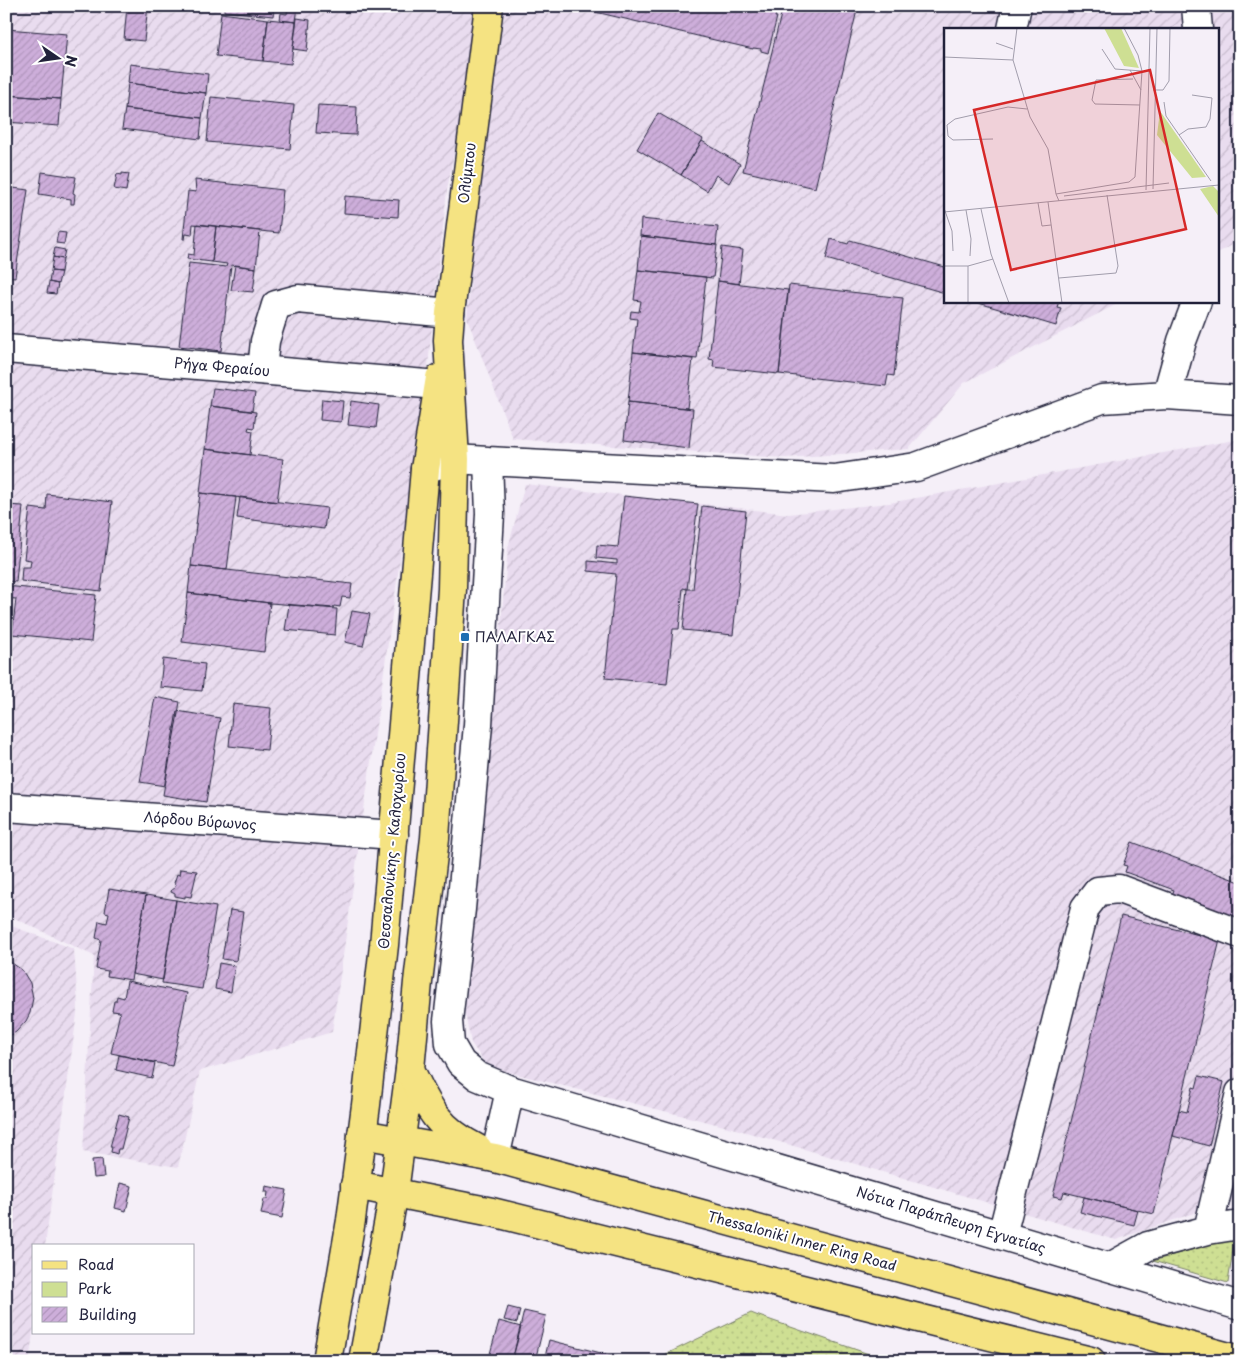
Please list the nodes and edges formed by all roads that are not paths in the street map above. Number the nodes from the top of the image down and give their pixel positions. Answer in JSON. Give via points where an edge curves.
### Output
{"nodes":[{"id":1,"x":489,"y":6,"type":"edge"},
{"id":2,"x":1017,"y":6,"type":"edge"},
{"id":3,"x":1196,"y":6,"type":"edge"},
{"id":4,"x":1012,"y":28,"type":"edge"},
{"id":5,"x":1198,"y":28,"type":"edge"},
{"id":6,"x":1197,"y":302,"type":"edge"},
{"id":7,"x":450,"y":313,"type":"junction"},
{"id":8,"x":448,"y":340,"type":"junction"},
{"id":9,"x":6,"y":349,"type":"edge"},
{"id":10,"x":262,"y":370,"type":"junction"},
{"id":11,"x":438,"y":385,"type":"junction"},
{"id":12,"x":1167,"y":395,"type":"junction"},
{"id":13,"x":1240,"y":400,"type":"edge"},
{"id":14,"x":455,"y":459,"type":"junction"},
{"id":15,"x":488,"y":461,"type":"junction"},
{"id":16,"x":425,"y":469,"type":"junction"},
{"id":17,"x":6,"y":808,"type":"edge"},
{"id":18,"x":394,"y":835,"type":"junction"},
{"id":19,"x":1240,"y":934,"type":"edge"},
{"id":20,"x":410,"y":1069,"type":"junction"},
{"id":21,"x":510,"y":1090,"type":"junction"},
{"id":22,"x":1240,"y":1093,"type":"edge"},
{"id":23,"x":362,"y":1134,"type":"junction"},
{"id":24,"x":400,"y":1141,"type":"junction"},
{"id":25,"x":495,"y":1158,"type":"junction"},
{"id":26,"x":356,"y":1184,"type":"junction"},
{"id":27,"x":394,"y":1192,"type":"junction"},
{"id":28,"x":1240,"y":1225,"type":"edge"},
{"id":29,"x":1208,"y":1230,"type":"junction"},
{"id":30,"x":1002,"y":1235,"type":"junction"},
{"id":31,"x":1110,"y":1267,"type":"junction"},
{"id":32,"x":1240,"y":1306,"type":"edge"},
{"id":33,"x":1087,"y":1360,"type":"edge"},
{"id":34,"x":1240,"y":1360,"type":"edge"},
{"id":35,"x":327,"y":1361,"type":"edge"},
{"id":36,"x":363,"y":1361,"type":"edge"}],
"edges":[{"from":1,"to":7,"type":"main road","name":"Ολύμπου"},
{"from":2,"to":4,"type":"street"},
{"from":3,"to":5,"type":"street"},
{"from":6,"to":12,"type":"street"},
{"from":7,"to":8,"type":"main road","name":"Ολύμπου"},
{"from":7,"to":10,"type":"street","via":[[298,299],[276,305],[265,341]]},
{"from":8,"to":11,"type":"main road","name":"Θεσσαλονίκης - Καλοχωρίου"},
{"from":8,"to":14,"type":"main road"},
{"from":9,"to":10,"type":"street","name":"Ρήγα Φεραίου"},
{"from":10,"to":11,"type":"street","name":"Ρήγα Φεραίου"},
{"from":11,"to":16,"type":"main road","name":"Θεσσαλονίκης - Καλοχωρίου"},
{"from":12,"to":13,"type":"street"},
{"from":12,"to":15,"type":"street","via":[[1102,399],[916,467],[834,479]]},
{"from":14,"to":15,"type":"street"},
{"from":14,"to":16,"type":"street"},
{"from":14,"to":20,"type":"main road","via":[[452,589],[435,838]]},
{"from":15,"to":21,"type":"street","name":"Νότια Παράπλευρη Εγνατίας","via":[[490,514],[478,725],[448,1021],[450,1044],[461,1063],[477,1076]]},
{"from":16,"to":18,"type":"main road","name":"Θεσσαλονίκης - Καλοχωρίου"},
{"from":17,"to":18,"type":"street","name":"Λόρδου Βύρωνος"},
{"from":18,"to":23,"type":"main road","name":"Θεσσαλονίκης - Καλοχωρίου"},
{"from":19,"to":30,"type":"street","via":[[1119,889],[1098,891],[1085,908]]},
{"from":20,"to":24,"type":"main road"},
{"from":20,"to":25,"type":"main road","via":[[424,1100],[442,1126],[462,1141]]},
{"from":21,"to":25,"type":"street"},
{"from":21,"to":30,"type":"street","name":"Νότια Παράπλευρη Εγνατίας"},
{"from":22,"to":29,"type":"street"},
{"from":23,"to":24,"type":"main road","name":"Thessaloniki Inner Ring Road"},
{"from":23,"to":26,"type":"main road","name":"Θεσσαλονίκης - Καλοχωρίου"},
{"from":24,"to":25,"type":"main road","name":"Thessaloniki Inner Ring Road"},
{"from":24,"to":27,"type":"main road"},
{"from":25,"to":34,"type":"main road","name":"Thessaloniki Inner Ring Road"},
{"from":26,"to":27,"type":"main road"},
{"from":26,"to":35,"type":"main road","name":"Θεσσαλονίκης - Καλοχωρίου"},
{"from":27,"to":33,"type":"main road","via":[[492,1212]]},
{"from":27,"to":36,"type":"main road"},
{"from":28,"to":29,"type":"street"},
{"from":29,"to":31,"type":"street","via":[[1148,1246]]},
{"from":30,"to":31,"type":"street","name":"Νότια Παράπλευρη Εγνατίας"},
{"from":31,"to":32,"type":"street","name":"Νότια Παράπλευρη Εγνατίας"}]}
